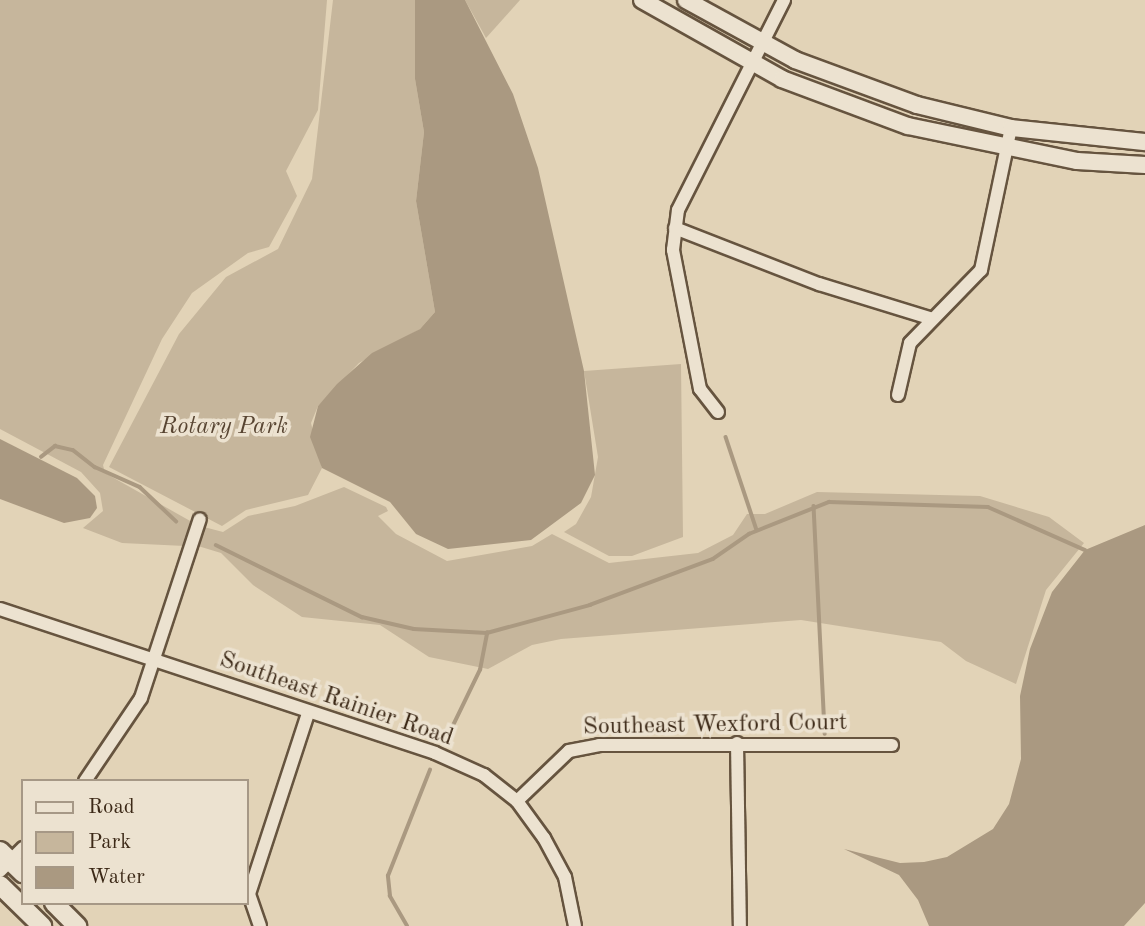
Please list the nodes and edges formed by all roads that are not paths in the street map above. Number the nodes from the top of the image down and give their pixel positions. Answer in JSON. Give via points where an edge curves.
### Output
{"nodes":[{"id":1,"x":642,"y":0,"type":"edge"},
{"id":2,"x":686,"y":0,"type":"edge"},
{"id":3,"x":784,"y":0,"type":"edge"},
{"id":4,"x":762,"y":44,"type":"junction"},
{"id":5,"x":753,"y":65,"type":"junction"},
{"id":6,"x":1011,"y":128,"type":"junction"},
{"id":7,"x":1145,"y":142,"type":"edge"},
{"id":8,"x":1006,"y":149,"type":"junction"},
{"id":9,"x":1145,"y":165,"type":"edge"},
{"id":10,"x":675,"y":228,"type":"junction"},
{"id":11,"x":933,"y":319,"type":"junction"},
{"id":12,"x":898,"y":394,"type":"dead end"},
{"id":13,"x":718,"y":412,"type":"dead end"},
{"id":14,"x":200,"y":519,"type":"dead end"},
{"id":15,"x":0,"y":609,"type":"edge"},
{"id":16,"x":155,"y":661,"type":"junction"},
{"id":17,"x":307,"y":713,"type":"junction"},
{"id":18,"x":737,"y":743,"type":"junction"},
{"id":19,"x":892,"y":745,"type":"dead end"},
{"id":20,"x":86,"y":779,"type":"edge"},
{"id":21,"x":517,"y":801,"type":"junction"},
{"id":22,"x":0,"y":885,"type":"edge"},
{"id":23,"x":56,"y":905,"type":"edge"},
{"id":24,"x":41,"y":926,"type":"edge"},
{"id":25,"x":77,"y":926,"type":"edge"},
{"id":26,"x":260,"y":926,"type":"edge"},
{"id":27,"x":576,"y":926,"type":"edge"},
{"id":28,"x":740,"y":926,"type":"edge"}],
"edges":[{"from":1,"to":5,"type":"street"},
{"from":2,"to":4,"type":"street"},
{"from":3,"to":4,"type":"street"},
{"from":4,"to":5,"type":"street"},
{"from":4,"to":6,"type":"street","via":[[917,105]]},
{"from":5,"to":8,"type":"street","via":[[836,102]]},
{"from":5,"to":10,"type":"street","via":[[678,209]]},
{"from":6,"to":7,"type":"street"},
{"from":6,"to":8,"type":"street"},
{"from":8,"to":9,"type":"street"},
{"from":8,"to":11,"type":"street","via":[[981,270]]},
{"from":10,"to":11,"type":"street","via":[[820,284]]},
{"from":10,"to":13,"type":"street","via":[[673,250],[700,389]]},
{"from":11,"to":12,"type":"street","via":[[910,343]]},
{"from":14,"to":16,"type":"street"},
{"from":15,"to":16,"type":"street","name":"Southeast Rainier Road"},
{"from":16,"to":17,"type":"street","name":"Southeast Rainier Road"},
{"from":16,"to":20,"type":"street","via":[[128,723]]},
{"from":17,"to":21,"type":"street","name":"Southeast Rainier Road","via":[[435,753],[484,775]]},
{"from":17,"to":26,"type":"street","via":[[249,894]]},
{"from":18,"to":19,"type":"street","name":"Southeast Wexford Court"},
{"from":18,"to":21,"type":"street","name":"Southeast Wexford Court","via":[[569,751]]},
{"from":18,"to":28,"type":"street"},
{"from":21,"to":27,"type":"street","name":"Southeast Rainier Road","via":[[565,877]]},
{"from":22,"to":24,"type":"main road"},
{"from":23,"to":25,"type":"main road"}]}
